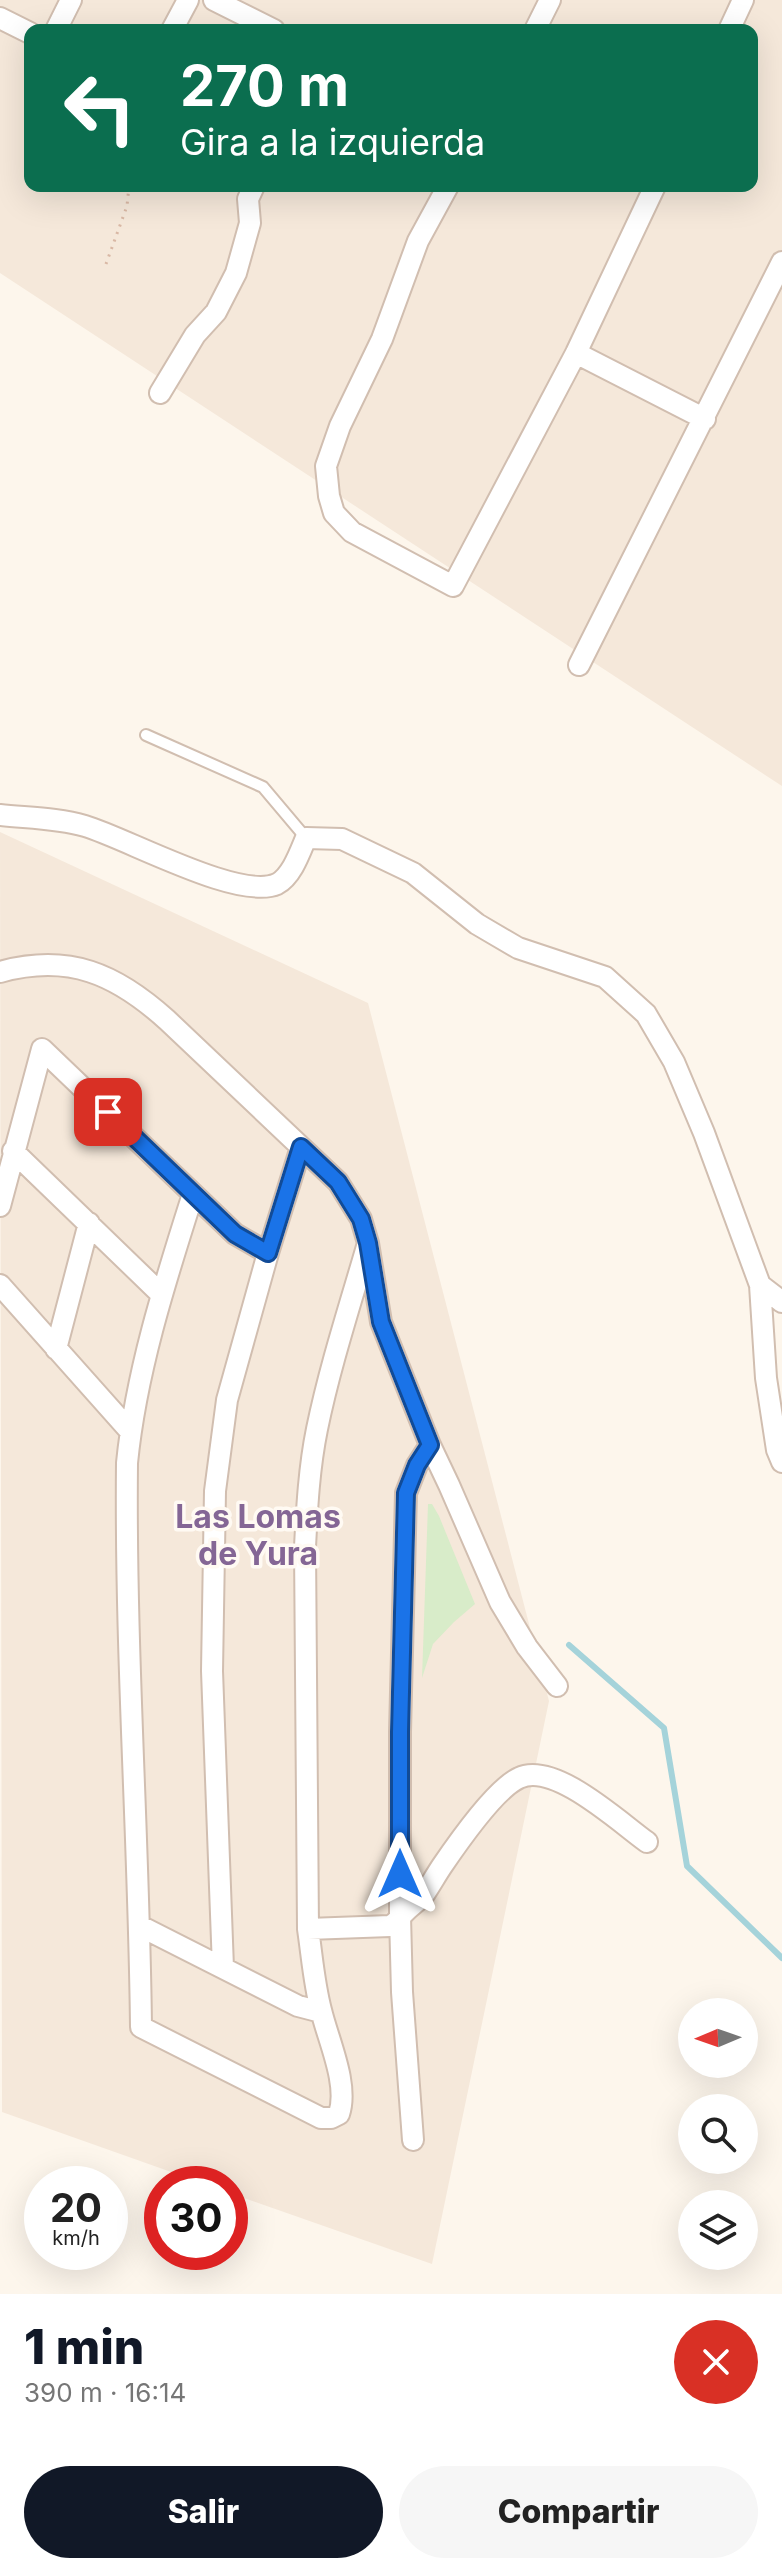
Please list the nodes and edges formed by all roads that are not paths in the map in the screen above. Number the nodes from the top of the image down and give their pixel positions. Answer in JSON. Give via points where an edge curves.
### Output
{"nodes":[{"id":1,"x":71,"y":0,"type":"edge"},
{"id":2,"x":188,"y":0,"type":"edge"},
{"id":3,"x":214,"y":0,"type":"edge"},
{"id":4,"x":550,"y":0,"type":"edge"},
{"id":5,"x":743,"y":0,"type":"edge"},
{"id":6,"x":0,"y":18,"type":"edge"},
{"id":7,"x":59,"y":24,"type":"edge"},
{"id":8,"x":175,"y":24,"type":"edge"},
{"id":9,"x":262,"y":24,"type":"edge"},
{"id":10,"x":538,"y":24,"type":"edge"},
{"id":11,"x":732,"y":24,"type":"edge"},
{"id":12,"x":24,"y":30,"type":"edge"},
{"id":13,"x":251,"y":192,"type":"edge"},
{"id":14,"x":445,"y":192,"type":"edge"},
{"id":15,"x":652,"y":192,"type":"edge"},
{"id":16,"x":782,"y":262,"type":"edge"},
{"id":17,"x":576,"y":353,"type":"junction"},
{"id":18,"x":160,"y":393,"type":"dead end"},
{"id":19,"x":705,"y":419,"type":"junction"},
{"id":20,"x":579,"y":665,"type":"dead end"},
{"id":21,"x":146,"y":735,"type":"dead end"},
{"id":22,"x":0,"y":815,"type":"edge"},
{"id":23,"x":306,"y":838,"type":"junction"},
{"id":24,"x":0,"y":972,"type":"edge"},
{"id":25,"x":301,"y":1147,"type":"junction"},
{"id":26,"x":13,"y":1151,"type":"junction"},
{"id":27,"x":193,"y":1194,"type":"junction"},
{"id":28,"x":0,"y":1206,"type":"edge"},
{"id":29,"x":89,"y":1223,"type":"junction"},
{"id":30,"x":368,"y":1243,"type":"junction"},
{"id":31,"x":268,"y":1253,"type":"junction"},
{"id":32,"x":0,"y":1285,"type":"edge"},
{"id":33,"x":760,"y":1285,"type":"junction"},
{"id":34,"x":161,"y":1294,"type":"junction"},
{"id":35,"x":782,"y":1302,"type":"edge"},
{"id":36,"x":56,"y":1349,"type":"junction"},
{"id":37,"x":130,"y":1431,"type":"junction"},
{"id":38,"x":430,"y":1445,"type":"junction"},
{"id":39,"x":782,"y":1462,"type":"edge"},
{"id":40,"x":557,"y":1686,"type":"dead end"},
{"id":41,"x":647,"y":1842,"type":"dead end"},
{"id":42,"x":400,"y":1916,"type":"junction"},
{"id":43,"x":140,"y":1926,"type":"junction"},
{"id":44,"x":308,"y":1929,"type":"junction"},
{"id":45,"x":223,"y":1968,"type":"junction"},
{"id":46,"x":321,"y":2012,"type":"junction"},
{"id":47,"x":413,"y":2140,"type":"dead end"}],
"edges":[{"from":1,"to":7,"type":"street"},
{"from":2,"to":8,"type":"street"},
{"from":3,"to":9,"type":"street"},
{"from":4,"to":10,"type":"street"},
{"from":5,"to":11,"type":"street"},
{"from":6,"to":12,"type":"street"},
{"from":13,"to":18,"type":"street","via":[[250,223],[236,273]]},
{"from":14,"to":17,"type":"street","via":[[418,241],[326,466],[334,513],[352,532],[453,586]]},
{"from":15,"to":17,"type":"street"},
{"from":16,"to":19,"type":"street"},
{"from":17,"to":19,"type":"street"},
{"from":19,"to":20,"type":"street"},
{"from":21,"to":23,"type":"lane","via":[[263,787]]},
{"from":22,"to":23,"type":"street","via":[[86,826],[153,856],[253,888],[278,883],[292,869]]},
{"from":23,"to":33,"type":"street","via":[[342,839],[413,873],[477,924],[518,948],[605,977],[646,1014],[674,1062],[704,1133]]},
{"from":24,"to":25,"type":"street","via":[[21,966],[79,968],[120,984],[140,996]]},
{"from":25,"to":30,"type":"street","via":[[338,1182],[361,1219]]},
{"from":25,"to":31,"type":"street"},
{"from":26,"to":27,"type":"street","via":[[42,1049]]},
{"from":26,"to":28,"type":"street"},
{"from":26,"to":29,"type":"street"},
{"from":27,"to":31,"type":"street","via":[[235,1234]]},
{"from":27,"to":34,"type":"street"},
{"from":29,"to":34,"type":"street"},
{"from":29,"to":36,"type":"street"},
{"from":30,"to":38,"type":"street","via":[[381,1322]]},
{"from":30,"to":44,"type":"street","via":[[316,1431],[308,1492]]},
{"from":31,"to":45,"type":"street","via":[[227,1400],[213,1523],[212,1671]]},
{"from":32,"to":36,"type":"street"},
{"from":33,"to":35,"type":"street"},
{"from":33,"to":39,"type":"street","via":[[766,1378]]},
{"from":34,"to":37,"type":"street"},
{"from":36,"to":37,"type":"street"},
{"from":37,"to":43,"type":"street","via":[[129,1676]]},
{"from":38,"to":40,"type":"street","via":[[500,1602]]},
{"from":38,"to":42,"type":"street","via":[[406,1493]]},
{"from":41,"to":42,"type":"street","via":[[573,1788],[549,1776],[519,1777],[473,1824],[424,1895]]},
{"from":42,"to":44,"type":"street","via":[[390,1926]]},
{"from":42,"to":47,"type":"street"},
{"from":43,"to":45,"type":"street"},
{"from":43,"to":46,"type":"street","via":[[141,2027],[321,2118],[331,2118],[342,2105]]},
{"from":44,"to":46,"type":"street"},
{"from":45,"to":46,"type":"street"}]}
